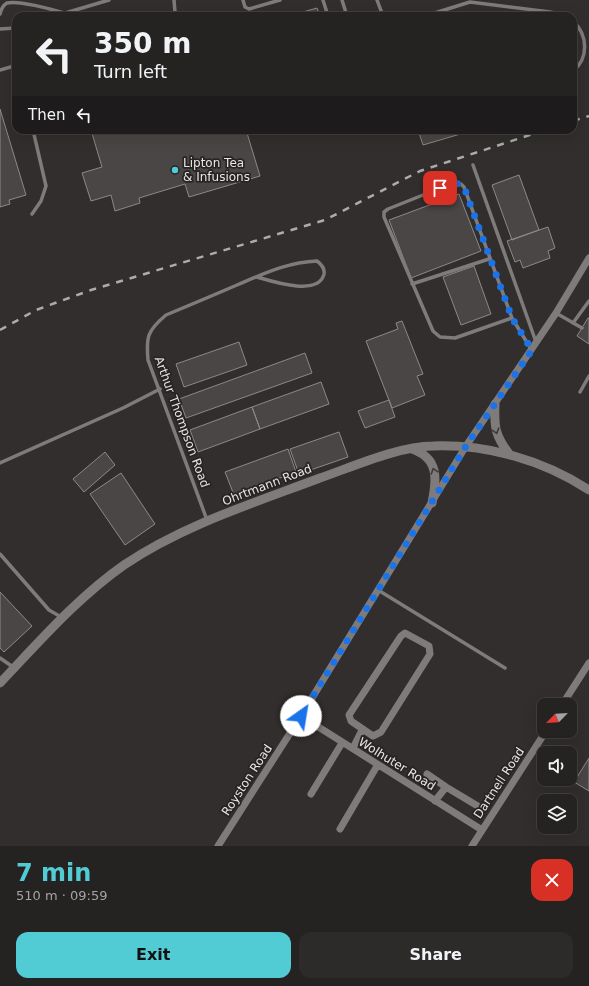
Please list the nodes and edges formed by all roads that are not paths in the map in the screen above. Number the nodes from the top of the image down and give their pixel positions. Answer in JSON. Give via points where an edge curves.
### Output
{"nodes":[{"id":1,"x":109,"y":0,"type":"edge"},
{"id":2,"x":174,"y":0,"type":"edge"},
{"id":3,"x":243,"y":0,"type":"edge"},
{"id":4,"x":280,"y":0,"type":"edge"},
{"id":5,"x":322,"y":0,"type":"edge"},
{"id":6,"x":342,"y":0,"type":"edge"},
{"id":7,"x":377,"y":0,"type":"edge"},
{"id":8,"x":1,"y":8,"type":"edge"},
{"id":9,"x":60,"y":12,"type":"edge"},
{"id":10,"x":67,"y":12,"type":"edge"},
{"id":11,"x":174,"y":12,"type":"edge"},
{"id":12,"x":326,"y":12,"type":"edge"},
{"id":13,"x":346,"y":12,"type":"edge"},
{"id":14,"x":382,"y":12,"type":"edge"},
{"id":15,"x":438,"y":12,"type":"edge"},
{"id":16,"x":550,"y":12,"type":"edge"},
{"id":17,"x":0,"y":14,"type":"edge"},
{"id":18,"x":577,"y":25,"type":"edge"},
{"id":19,"x":12,"y":28,"type":"edge"},
{"id":20,"x":0,"y":29,"type":"edge"},
{"id":21,"x":12,"y":67,"type":"edge"},
{"id":22,"x":577,"y":68,"type":"edge"},
{"id":23,"x":0,"y":70,"type":"edge"},
{"id":24,"x":34,"y":134,"type":"edge"},
{"id":25,"x":472,"y":164,"type":"dead end"},
{"id":26,"x":32,"y":214,"type":"dead end"},
{"id":27,"x":589,"y":258,"type":"edge"},
{"id":28,"x":489,"y":259,"type":"junction"},
{"id":29,"x":257,"y":277,"type":"junction"},
{"id":30,"x":412,"y":284,"type":"junction"},
{"id":31,"x":589,"y":300,"type":"edge"},
{"id":32,"x":556,"y":313,"type":"junction"},
{"id":33,"x":512,"y":318,"type":"junction"},
{"id":34,"x":573,"y":323,"type":"junction"},
{"id":35,"x":582,"y":328,"type":"dead end"},
{"id":36,"x":536,"y":342,"type":"junction"},
{"id":37,"x":532,"y":350,"type":"junction"},
{"id":38,"x":589,"y":376,"type":"edge"},
{"id":39,"x":160,"y":389,"type":"junction"},
{"id":40,"x":580,"y":392,"type":"dead end"},
{"id":41,"x":495,"y":404,"type":"junction"},
{"id":42,"x":466,"y":446,"type":"junction"},
{"id":43,"x":412,"y":449,"type":"junction"},
{"id":44,"x":510,"y":455,"type":"junction"},
{"id":45,"x":0,"y":463,"type":"edge"},
{"id":46,"x":589,"y":490,"type":"edge"},
{"id":47,"x":432,"y":502,"type":"junction"},
{"id":48,"x":207,"y":521,"type":"junction"},
{"id":49,"x":0,"y":554,"type":"edge"},
{"id":50,"x":378,"y":590,"type":"junction"},
{"id":51,"x":62,"y":618,"type":"junction"},
{"id":52,"x":0,"y":658,"type":"edge"},
{"id":53,"x":589,"y":663,"type":"edge"},
{"id":54,"x":14,"y":668,"type":"junction"},
{"id":55,"x":505,"y":668,"type":"dead end"},
{"id":56,"x":0,"y":683,"type":"edge"},
{"id":57,"x":566,"y":698,"type":"edge"},
{"id":58,"x":301,"y":716,"type":"junction"},
{"id":59,"x":362,"y":730,"type":"junction"},
{"id":60,"x":541,"y":738,"type":"edge"},
{"id":61,"x":342,"y":743,"type":"junction"},
{"id":62,"x":353,"y":748,"type":"junction"},
{"id":63,"x":378,"y":766,"type":"junction"},
{"id":64,"x":427,"y":774,"type":"dead end"},
{"id":65,"x":446,"y":787,"type":"junction"},
{"id":66,"x":311,"y":794,"type":"dead end"},
{"id":67,"x":435,"y":801,"type":"junction"},
{"id":68,"x":481,"y":808,"type":"dead end"},
{"id":69,"x":340,"y":829,"type":"dead end"},
{"id":70,"x":482,"y":830,"type":"junction"},
{"id":71,"x":218,"y":846,"type":"edge"},
{"id":72,"x":472,"y":846,"type":"edge"}],
"edges":[{"from":1,"to":10,"type":"lane"},
{"from":2,"to":11,"type":"lane"},
{"from":3,"to":4,"type":"lane","via":[[245,7],[249,9]]},
{"from":5,"to":12,"type":"lane"},
{"from":6,"to":13,"type":"lane"},
{"from":7,"to":14,"type":"lane"},
{"from":8,"to":9,"type":"lane","via":[[11,2]]},
{"from":8,"to":17,"type":"lane"},
{"from":15,"to":16,"type":"lane","via":[[470,2]]},
{"from":18,"to":22,"type":"lane","via":[[586,48],[581,65]]},
{"from":19,"to":20,"type":"lane"},
{"from":21,"to":23,"type":"lane"},
{"from":24,"to":26,"type":"lane","via":[[46,186],[41,201]]},
{"from":25,"to":36,"type":"lane"},
{"from":27,"to":32,"type":"street","name":"Royston Road"},
{"from":28,"to":30,"type":"lane"},
{"from":28,"to":30,"type":"lane","via":[[464,187],[453,183],[384,212]]},
{"from":28,"to":33,"type":"lane"},
{"from":29,"to":29,"type":"lane","name":"Arthur Thompson Road","via":[[301,287],[318,283],[324,271],[316,261],[299,261]]},
{"from":29,"to":39,"type":"lane","name":"Arthur Thompson Road","via":[[166,315],[155,324],[146,341],[148,360]]},
{"from":30,"to":33,"type":"lane","via":[[433,332],[440,337],[455,338]]},
{"from":31,"to":34,"type":"lane"},
{"from":32,"to":34,"type":"lane"},
{"from":32,"to":36,"type":"street","name":"Royston Road"},
{"from":33,"to":37,"type":"lane"},
{"from":34,"to":35,"type":"lane"},
{"from":36,"to":37,"type":"street","name":"Royston Road"},
{"from":37,"to":41,"type":"street","name":"Royston Road"},
{"from":38,"to":40,"type":"lane"},
{"from":39,"to":45,"type":"lane"},
{"from":39,"to":48,"type":"lane","name":"Arthur Thompson Road"},
{"from":41,"to":42,"type":"street","name":"Royston Road"},
{"from":41,"to":44,"type":"main road","one_way":true,"via":[[496,434]]},
{"from":42,"to":43,"type":"main road","name":"Ohrtmann Road"},
{"from":42,"to":44,"type":"main road","name":"Ohrtmann Road"},
{"from":42,"to":47,"type":"street","name":"Royston Road"},
{"from":47,"to":43,"type":"main road","one_way":true,"via":[[436,477],[433,466],[427,456]]},
{"from":43,"to":48,"type":"main road","name":"Ohrtmann Road","via":[[371,460]]},
{"from":44,"to":46,"type":"main road","name":"Ohrtmann Road","via":[[546,466]]},
{"from":47,"to":50,"type":"street","name":"Royston Road"},
{"from":48,"to":51,"type":"main road","name":"Ohrtmann Road","via":[[124,565]]},
{"from":49,"to":51,"type":"lane","via":[[49,610]]},
{"from":50,"to":55,"type":"lane"},
{"from":50,"to":58,"type":"street","name":"Royston Road"},
{"from":51,"to":54,"type":"main road","name":"Ohrtmann Road"},
{"from":52,"to":54,"type":"lane"},
{"from":53,"to":57,"type":"street"},
{"from":54,"to":56,"type":"main road","name":"Ohrtmann Road"},
{"from":58,"to":61,"type":"street","name":"Wolhuter Road"},
{"from":58,"to":71,"type":"street","name":"Royston Road"},
{"from":59,"to":59,"type":"street","via":[[351,721],[349,715],[401,636],[408,634],[428,645],[431,648],[430,654],[381,732],[373,736]]},
{"from":59,"to":62,"type":"street"},
{"from":60,"to":70,"type":"street","name":"Dartnell Road"},
{"from":61,"to":62,"type":"street","name":"Wolhuter Road"},
{"from":61,"to":66,"type":"street"},
{"from":62,"to":63,"type":"street","name":"Wolhuter Road"},
{"from":63,"to":67,"type":"street","name":"Wolhuter Road"},
{"from":63,"to":69,"type":"street"},
{"from":64,"to":65,"type":"street"},
{"from":65,"to":67,"type":"street"},
{"from":65,"to":68,"type":"street"},
{"from":67,"to":70,"type":"street","name":"Wolhuter Road"},
{"from":70,"to":72,"type":"street","name":"Dartnell Road"}]}
